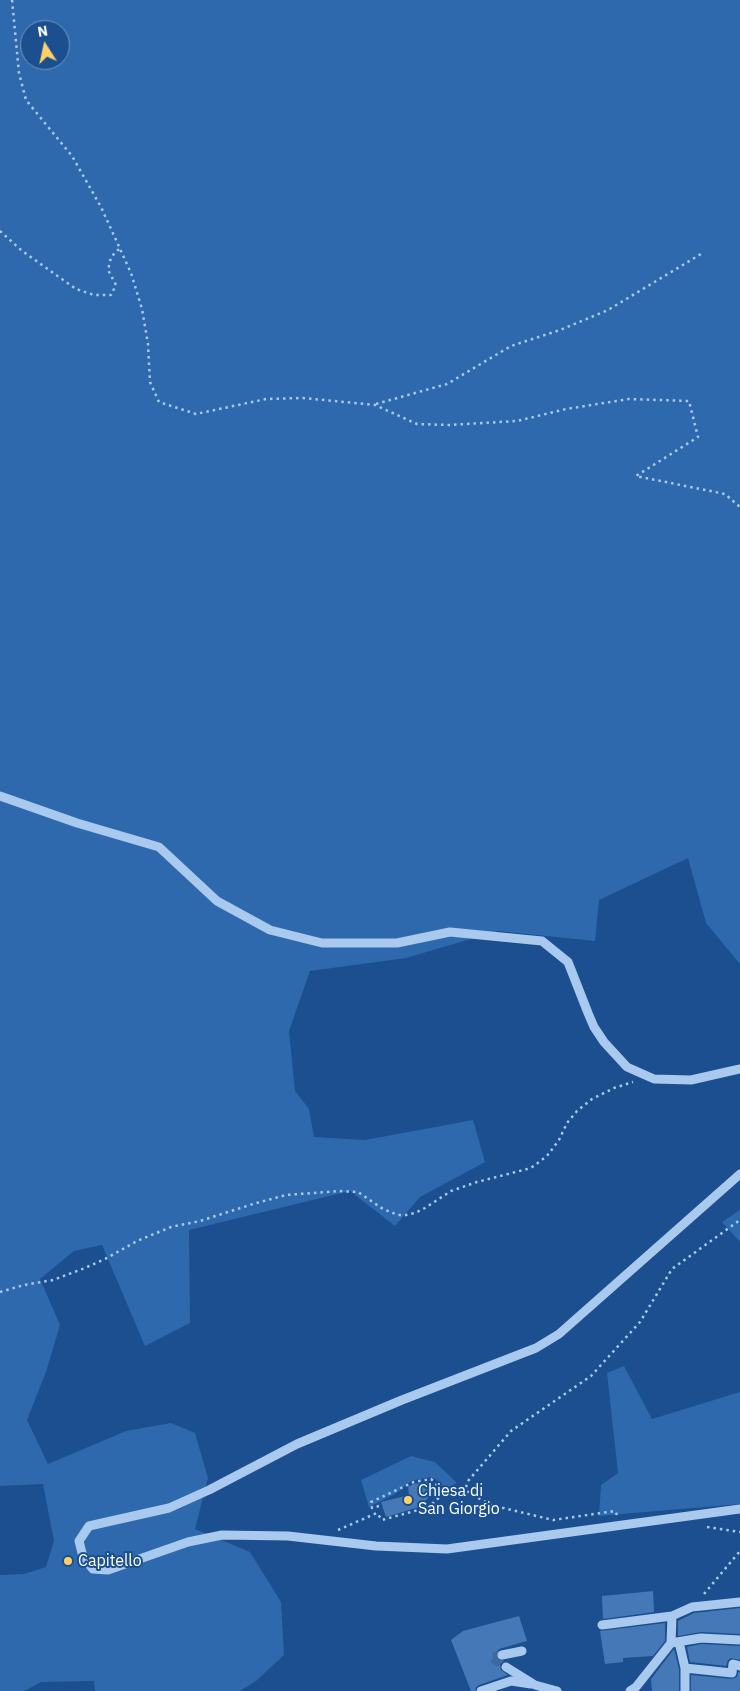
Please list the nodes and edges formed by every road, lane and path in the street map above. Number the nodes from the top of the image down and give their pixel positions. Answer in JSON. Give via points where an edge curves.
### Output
{"nodes":[{"id":1,"x":12,"y":0,"type":"edge"},
{"id":2,"x":0,"y":231,"type":"edge"},
{"id":3,"x":120,"y":248,"type":"junction"},
{"id":4,"x":701,"y":254,"type":"dead end"},
{"id":5,"x":375,"y":405,"type":"junction"},
{"id":6,"x":740,"y":507,"type":"edge"},
{"id":7,"x":0,"y":796,"type":"edge"},
{"id":8,"x":740,"y":1069,"type":"edge"},
{"id":9,"x":654,"y":1079,"type":"junction"},
{"id":10,"x":740,"y":1174,"type":"edge"},
{"id":11,"x":740,"y":1220,"type":"edge"},
{"id":12,"x":0,"y":1292,"type":"edge"},
{"id":13,"x":466,"y":1487,"type":"junction"},
{"id":14,"x":432,"y":1504,"type":"junction"},
{"id":15,"x":740,"y":1508,"type":"edge"},
{"id":16,"x":377,"y":1513,"type":"junction"},
{"id":17,"x":620,"y":1524,"type":"junction"},
{"id":18,"x":332,"y":1541,"type":"junction"},
{"id":19,"x":740,"y":1551,"type":"edge"},
{"id":20,"x":740,"y":1602,"type":"edge"},
{"id":21,"x":692,"y":1607,"type":"junction"},
{"id":22,"x":672,"y":1616,"type":"junction"},
{"id":23,"x":602,"y":1625,"type":"dead end"},
{"id":24,"x":740,"y":1640,"type":"edge"},
{"id":25,"x":675,"y":1642,"type":"junction"},
{"id":26,"x":522,"y":1651,"type":"dead end"},
{"id":27,"x":502,"y":1655,"type":"dead end"},
{"id":28,"x":740,"y":1666,"type":"edge"},
{"id":29,"x":506,"y":1667,"type":"tunnel mouth"},
{"id":30,"x":686,"y":1668,"type":"junction"},
{"id":31,"x":535,"y":1685,"type":"junction"},
{"id":32,"x":481,"y":1691,"type":"edge"},
{"id":33,"x":557,"y":1691,"type":"edge"},
{"id":34,"x":630,"y":1691,"type":"edge"},
{"id":35,"x":684,"y":1691,"type":"edge"}],
"edges":[{"from":1,"to":3,"type":"path","via":[[19,73],[26,100],[72,156]]},
{"from":2,"to":3,"type":"path","via":[[76,289],[94,295],[112,295],[116,285],[108,270],[111,257]]},
{"from":3,"to":5,"type":"path","via":[[142,309],[150,382],[159,402],[196,414],[266,399],[303,398]]},
{"from":4,"to":5,"type":"path","via":[[608,310],[511,346],[447,384]]},
{"from":5,"to":6,"type":"path","via":[[417,424],[448,425],[517,421],[629,399],[689,400],[698,437],[636,476],[725,494]]},
{"from":7,"to":9,"type":"street","via":[[77,824],[160,847],[217,901],[270,930],[322,942],[398,943],[450,932],[542,941],[568,962],[588,1014],[604,1042],[627,1067]]},
{"from":8,"to":9,"type":"street","via":[[691,1080]]},
{"from":9,"to":12,"type":"path","via":[[614,1088],[592,1099],[567,1123],[548,1156],[530,1168],[452,1191],[415,1213],[398,1215],[358,1192],[286,1195],[171,1227],[86,1268],[53,1280]]},
{"from":10,"to":18,"type":"street","via":[[559,1334],[536,1348],[306,1441],[169,1508],[89,1526],[79,1541],[83,1557],[93,1569],[108,1570],[188,1542],[222,1535],[288,1536]]},
{"from":11,"to":13,"type":"path","via":[[672,1269],[640,1322],[591,1376],[511,1431]]},
{"from":13,"to":14,"type":"path","via":[[442,1495]]},
{"from":13,"to":17,"type":"path","via":[[470,1493],[491,1505],[553,1520],[615,1511]]},
{"from":14,"to":16,"type":"path","via":[[382,1520]]},
{"from":14,"to":16,"type":"path","via":[[438,1494],[437,1485],[431,1479],[414,1482],[370,1502],[372,1508],[379,1506]]},
{"from":15,"to":17,"type":"street"},
{"from":16,"to":18,"type":"path","via":[[334,1531]]},
{"from":17,"to":18,"type":"street","via":[[447,1549]]},
{"from":19,"to":21,"type":"path"},
{"from":20,"to":21,"type":"street"},
{"from":21,"to":22,"type":"street"},
{"from":22,"to":23,"type":"street"},
{"from":22,"to":25,"type":"street"},
{"from":24,"to":25,"type":"street","via":[[701,1638]]},
{"from":25,"to":30,"type":"street"},
{"from":25,"to":34,"type":"street"},
{"from":26,"to":27,"type":"street"},
{"from":28,"to":30,"type":"street","via":[[734,1664],[732,1672]]},
{"from":29,"to":31,"type":"street"},
{"from":30,"to":35,"type":"street"},
{"from":31,"to":32,"type":"street","via":[[510,1681]]},
{"from":31,"to":33,"type":"street"}]}
